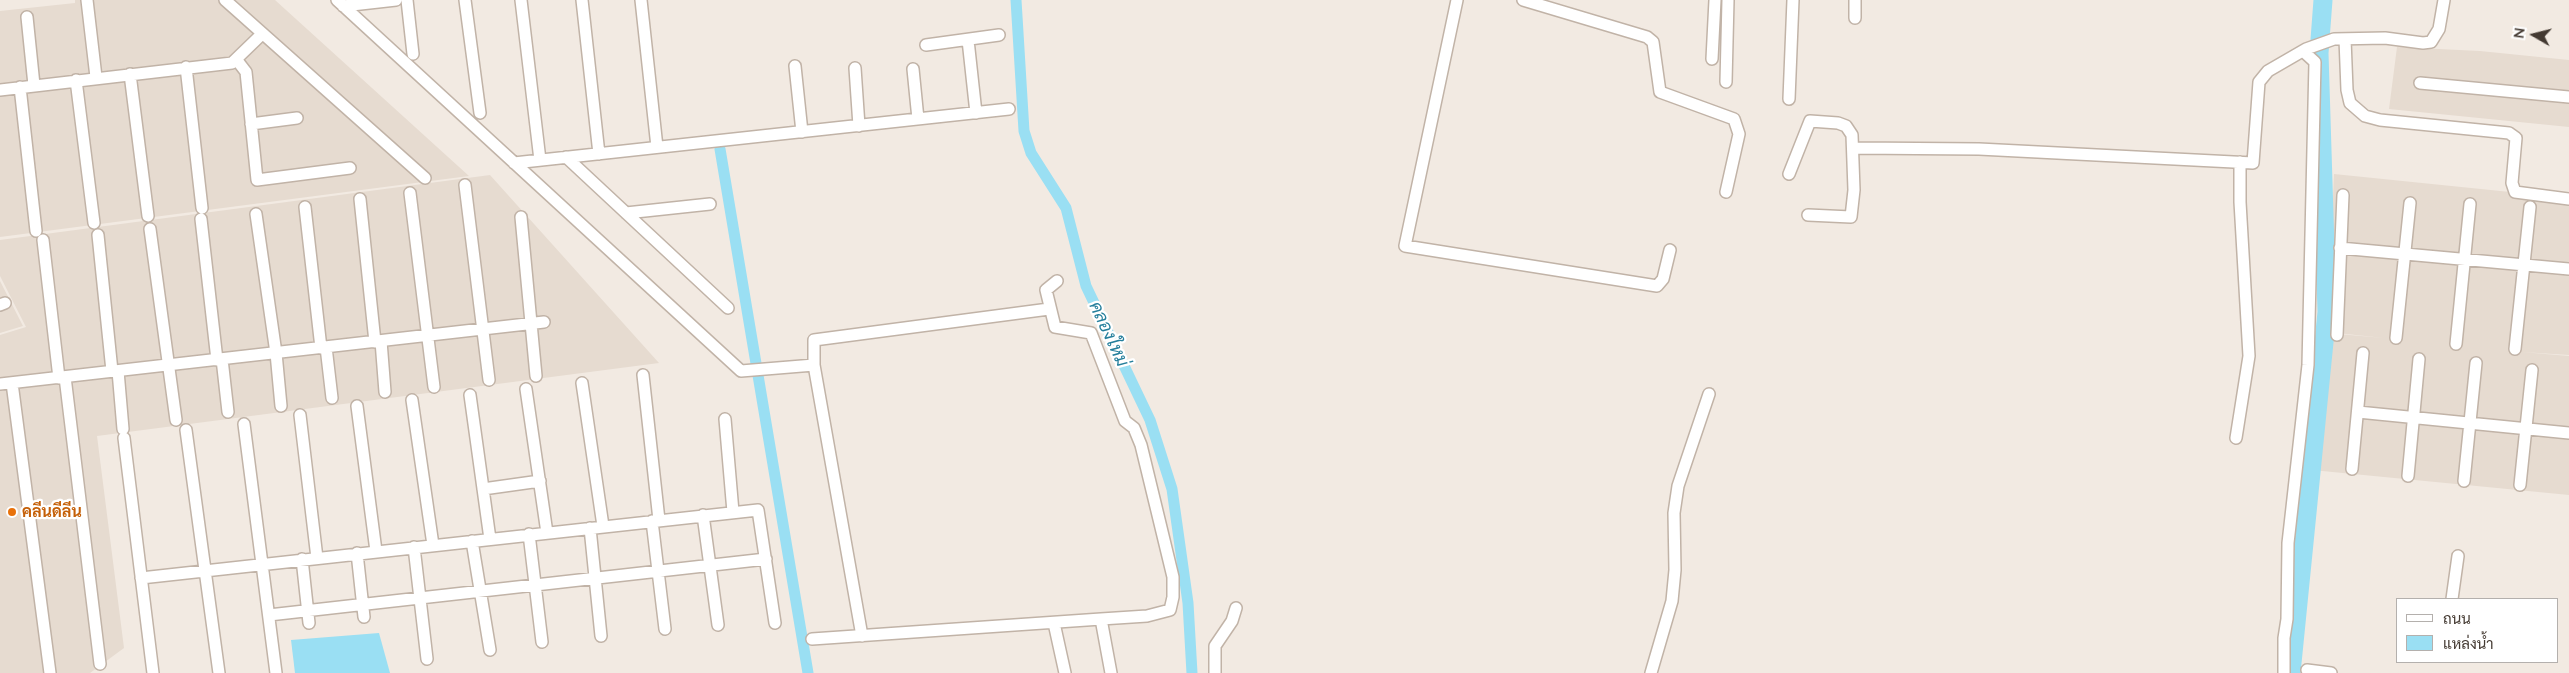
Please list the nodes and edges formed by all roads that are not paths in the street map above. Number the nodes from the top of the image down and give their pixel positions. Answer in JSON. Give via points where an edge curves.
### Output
{"nodes":[{"id":1,"x":87,"y":0,"type":"edge"},
{"id":2,"x":225,"y":0,"type":"edge"},
{"id":3,"x":396,"y":0,"type":"edge"},
{"id":4,"x":408,"y":0,"type":"edge"},
{"id":5,"x":465,"y":0,"type":"edge"},
{"id":6,"x":521,"y":0,"type":"edge"},
{"id":7,"x":582,"y":0,"type":"edge"},
{"id":8,"x":642,"y":0,"type":"edge"},
{"id":9,"x":1457,"y":0,"type":"edge"},
{"id":10,"x":1522,"y":0,"type":"edge"},
{"id":11,"x":1715,"y":0,"type":"edge"},
{"id":12,"x":1728,"y":0,"type":"edge"},
{"id":13,"x":1793,"y":0,"type":"edge"},
{"id":14,"x":1855,"y":0,"type":"edge"},
{"id":15,"x":2444,"y":0,"type":"edge"},
{"id":16,"x":340,"y":3,"type":"edge"},
{"id":17,"x":27,"y":17,"type":"dead end"},
{"id":18,"x":1855,"y":18,"type":"dead end"},
{"id":19,"x":262,"y":34,"type":"junction"},
{"id":20,"x":999,"y":36,"type":"dead end"},
{"id":21,"x":2339,"y":39,"type":"junction"},
{"id":22,"x":968,"y":40,"type":"junction"},
{"id":23,"x":926,"y":46,"type":"dead end"},
{"id":24,"x":2304,"y":50,"type":"junction"},
{"id":25,"x":413,"y":54,"type":"dead end"},
{"id":26,"x":236,"y":59,"type":"junction"},
{"id":27,"x":1712,"y":59,"type":"dead end"},
{"id":28,"x":795,"y":66,"type":"dead end"},
{"id":29,"x":186,"y":68,"type":"junction"},
{"id":30,"x":855,"y":68,"type":"dead end"},
{"id":31,"x":913,"y":70,"type":"dead end"},
{"id":32,"x":130,"y":74,"type":"junction"},
{"id":33,"x":96,"y":77,"type":"junction"},
{"id":34,"x":76,"y":80,"type":"junction"},
{"id":35,"x":1726,"y":82,"type":"dead end"},
{"id":36,"x":2420,"y":83,"type":"dead end"},
{"id":37,"x":34,"y":85,"type":"junction"},
{"id":38,"x":20,"y":87,"type":"junction"},
{"id":39,"x":0,"y":90,"type":"edge"},
{"id":40,"x":2569,"y":97,"type":"edge"},
{"id":41,"x":1789,"y":99,"type":"dead end"},
{"id":42,"x":1010,"y":109,"type":"dead end"},
{"id":43,"x":480,"y":113,"type":"dead end"},
{"id":44,"x":976,"y":113,"type":"junction"},
{"id":45,"x":296,"y":118,"type":"dead end"},
{"id":46,"x":918,"y":119,"type":"junction"},
{"id":47,"x":251,"y":124,"type":"junction"},
{"id":48,"x":859,"y":126,"type":"junction"},
{"id":49,"x":802,"y":132,"type":"junction"},
{"id":50,"x":657,"y":147,"type":"junction"},
{"id":51,"x":1854,"y":148,"type":"junction"},
{"id":52,"x":599,"y":154,"type":"junction"},
{"id":53,"x":566,"y":157,"type":"junction"},
{"id":54,"x":540,"y":160,"type":"junction"},
{"id":55,"x":2240,"y":162,"type":"junction"},
{"id":56,"x":514,"y":163,"type":"junction"},
{"id":57,"x":350,"y":168,"type":"dead end"},
{"id":58,"x":1789,"y":174,"type":"dead end"},
{"id":59,"x":424,"y":178,"type":"dead end"},
{"id":60,"x":465,"y":185,"type":"dead end"},
{"id":61,"x":1726,"y":192,"type":"dead end"},
{"id":62,"x":410,"y":193,"type":"dead end"},
{"id":63,"x":2343,"y":195,"type":"dead end"},
{"id":64,"x":2569,"y":198,"type":"edge"},
{"id":65,"x":360,"y":199,"type":"dead end"},
{"id":66,"x":2410,"y":202,"type":"dead end"},
{"id":67,"x":710,"y":204,"type":"dead end"},
{"id":68,"x":2470,"y":204,"type":"dead end"},
{"id":69,"x":305,"y":207,"type":"dead end"},
{"id":70,"x":2530,"y":207,"type":"dead end"},
{"id":71,"x":626,"y":213,"type":"junction"},
{"id":72,"x":256,"y":214,"type":"dead end"},
{"id":73,"x":1808,"y":215,"type":"dead end"},
{"id":74,"x":148,"y":216,"type":"dead end"},
{"id":75,"x":521,"y":218,"type":"dead end"},
{"id":76,"x":94,"y":223,"type":"dead end"},
{"id":77,"x":150,"y":229,"type":"dead end"},
{"id":78,"x":98,"y":235,"type":"dead end"},
{"id":79,"x":2340,"y":248,"type":"junction"},
{"id":80,"x":1670,"y":250,"type":"dead end"},
{"id":81,"x":2405,"y":254,"type":"junction"},
{"id":82,"x":2465,"y":260,"type":"junction"},
{"id":83,"x":2524,"y":265,"type":"junction"},
{"id":84,"x":2569,"y":269,"type":"edge"},
{"id":85,"x":1057,"y":280,"type":"dead end"},
{"id":86,"x":728,"y":308,"type":"dead end"},
{"id":87,"x":1049,"y":310,"type":"junction"},
{"id":88,"x":544,"y":322,"type":"dead end"},
{"id":89,"x":532,"y":324,"type":"junction"},
{"id":90,"x":483,"y":329,"type":"junction"},
{"id":91,"x":2337,"y":335,"type":"dead end"},
{"id":92,"x":427,"y":336,"type":"junction"},
{"id":93,"x":2396,"y":338,"type":"dead end"},
{"id":94,"x":378,"y":341,"type":"junction"},
{"id":95,"x":2456,"y":344,"type":"dead end"},
{"id":96,"x":324,"y":348,"type":"junction"},
{"id":97,"x":2515,"y":349,"type":"dead end"},
{"id":98,"x":276,"y":353,"type":"junction"},
{"id":99,"x":2363,"y":353,"type":"dead end"},
{"id":100,"x":220,"y":359,"type":"junction"},
{"id":101,"x":2419,"y":359,"type":"dead end"},
{"id":102,"x":2476,"y":364,"type":"dead end"},
{"id":103,"x":169,"y":365,"type":"junction"},
{"id":104,"x":814,"y":365,"type":"junction"},
{"id":105,"x":2532,"y":370,"type":"dead end"},
{"id":106,"x":115,"y":371,"type":"junction"},
{"id":107,"x":643,"y":375,"type":"dead end"},
{"id":108,"x":536,"y":376,"type":"dead end"},
{"id":109,"x":62,"y":377,"type":"junction"},
{"id":110,"x":489,"y":380,"type":"dead end"},
{"id":111,"x":12,"y":383,"type":"junction"},
{"id":112,"x":582,"y":383,"type":"dead end"},
{"id":113,"x":0,"y":384,"type":"edge"},
{"id":114,"x":434,"y":387,"type":"dead end"},
{"id":115,"x":526,"y":389,"type":"dead end"},
{"id":116,"x":385,"y":392,"type":"dead end"},
{"id":117,"x":1709,"y":394,"type":"dead end"},
{"id":118,"x":470,"y":395,"type":"dead end"},
{"id":119,"x":332,"y":398,"type":"dead end"},
{"id":120,"x":412,"y":400,"type":"dead end"},
{"id":121,"x":281,"y":406,"type":"dead end"},
{"id":122,"x":357,"y":406,"type":"dead end"},
{"id":123,"x":228,"y":412,"type":"dead end"},
{"id":124,"x":2358,"y":412,"type":"junction"},
{"id":125,"x":300,"y":415,"type":"dead end"},
{"id":126,"x":2414,"y":418,"type":"junction"},
{"id":127,"x":725,"y":419,"type":"dead end"},
{"id":128,"x":176,"y":420,"type":"dead end"},
{"id":129,"x":2470,"y":423,"type":"junction"},
{"id":130,"x":244,"y":424,"type":"dead end"},
{"id":131,"x":2526,"y":428,"type":"junction"},
{"id":132,"x":186,"y":430,"type":"dead end"},
{"id":133,"x":2569,"y":433,"type":"edge"},
{"id":134,"x":2236,"y":438,"type":"dead end"},
{"id":135,"x":2352,"y":468,"type":"dead end"},
{"id":136,"x":2408,"y":476,"type":"dead end"},
{"id":137,"x":540,"y":481,"type":"junction"},
{"id":138,"x":2464,"y":481,"type":"dead end"},
{"id":139,"x":2520,"y":485,"type":"dead end"},
{"id":140,"x":483,"y":489,"type":"junction"},
{"id":141,"x":734,"y":512,"type":"junction"},
{"id":142,"x":704,"y":515,"type":"junction"},
{"id":143,"x":655,"y":521,"type":"junction"},
{"id":144,"x":603,"y":526,"type":"junction"},
{"id":145,"x":590,"y":528,"type":"junction"},
{"id":146,"x":547,"y":532,"type":"junction"},
{"id":147,"x":529,"y":534,"type":"junction"},
{"id":148,"x":490,"y":539,"type":"junction"},
{"id":149,"x":472,"y":541,"type":"junction"},
{"id":150,"x":433,"y":545,"type":"junction"},
{"id":151,"x":414,"y":547,"type":"junction"},
{"id":152,"x":376,"y":551,"type":"junction"},
{"id":153,"x":357,"y":553,"type":"junction"},
{"id":154,"x":2458,"y":556,"type":"dead end"},
{"id":155,"x":317,"y":558,"type":"junction"},
{"id":156,"x":766,"y":559,"type":"junction"},
{"id":157,"x":302,"y":560,"type":"junction"},
{"id":158,"x":262,"y":564,"type":"junction"},
{"id":159,"x":710,"y":565,"type":"junction"},
{"id":160,"x":205,"y":570,"type":"junction"},
{"id":161,"x":658,"y":571,"type":"junction"},
{"id":162,"x":141,"y":578,"type":"junction"},
{"id":163,"x":595,"y":578,"type":"junction"},
{"id":164,"x":535,"y":585,"type":"junction"},
{"id":165,"x":480,"y":591,"type":"junction"},
{"id":166,"x":420,"y":598,"type":"junction"},
{"id":167,"x":2452,"y":598,"type":"edge"},
{"id":168,"x":363,"y":604,"type":"junction"},
{"id":169,"x":1236,"y":608,"type":"dead end"},
{"id":170,"x":269,"y":615,"type":"junction"},
{"id":171,"x":364,"y":616,"type":"dead end"},
{"id":172,"x":308,"y":617,"type":"junction"},
{"id":173,"x":1101,"y":619,"type":"junction"},
{"id":174,"x":1054,"y":622,"type":"junction"},
{"id":175,"x":775,"y":623,"type":"dead end"},
{"id":176,"x":718,"y":625,"type":"dead end"},
{"id":177,"x":665,"y":629,"type":"dead end"},
{"id":178,"x":601,"y":636,"type":"dead end"},
{"id":179,"x":862,"y":636,"type":"junction"},
{"id":180,"x":812,"y":640,"type":"dead end"},
{"id":181,"x":542,"y":642,"type":"dead end"},
{"id":182,"x":490,"y":650,"type":"dead end"},
{"id":183,"x":427,"y":660,"type":"dead end"},
{"id":184,"x":100,"y":664,"type":"dead end"},
{"id":185,"x":2307,"y":670,"type":"dead end"},
{"id":186,"x":50,"y":673,"type":"edge"},
{"id":187,"x":153,"y":673,"type":"edge"},
{"id":188,"x":219,"y":673,"type":"edge"},
{"id":189,"x":276,"y":673,"type":"edge"},
{"id":190,"x":1065,"y":673,"type":"edge"},
{"id":191,"x":1111,"y":673,"type":"edge"},
{"id":192,"x":1215,"y":673,"type":"edge"},
{"id":193,"x":1651,"y":673,"type":"edge"},
{"id":194,"x":2284,"y":673,"type":"edge"},
{"id":195,"x":2331,"y":673,"type":"edge"}],
"edges":[{"from":1,"to":33,"type":"street"},
{"from":2,"to":19,"type":"street"},
{"from":3,"to":16,"type":"street"},
{"from":4,"to":25,"type":"street"},
{"from":5,"to":43,"type":"street"},
{"from":6,"to":54,"type":"street"},
{"from":7,"to":52,"type":"street"},
{"from":8,"to":50,"type":"street"},
{"from":9,"to":80,"type":"street","via":[[1406,246],[1657,286],[1663,279]]},
{"from":10,"to":61,"type":"street","via":[[1585,17],[1653,42],[1660,92],[1734,119],[1738,134]]},
{"from":11,"to":27,"type":"street"},
{"from":12,"to":35,"type":"street"},
{"from":13,"to":41,"type":"street"},
{"from":14,"to":18,"type":"street"},
{"from":15,"to":21,"type":"street","via":[[2439,29],[2431,42]]},
{"from":16,"to":56,"type":"street"},
{"from":17,"to":37,"type":"street"},
{"from":19,"to":26,"type":"street"},
{"from":19,"to":59,"type":"street"},
{"from":20,"to":22,"type":"street"},
{"from":21,"to":24,"type":"street"},
{"from":21,"to":64,"type":"street","via":[[2350,103],[2356,111],[2380,120],[2513,135],[2516,141],[2512,183],[2515,192]]},
{"from":22,"to":23,"type":"street"},
{"from":22,"to":44,"type":"street"},
{"from":24,"to":55,"type":"street","via":[[2262,76],[2253,163]]},
{"from":24,"to":194,"type":"street","via":[[2314,60],[2315,71],[2310,330],[2288,543]]},
{"from":26,"to":29,"type":"street","via":[[232,63]]},
{"from":26,"to":47,"type":"street","via":[[246,72]]},
{"from":28,"to":49,"type":"street"},
{"from":29,"to":32,"type":"street"},
{"from":29,"to":100,"type":"street"},
{"from":30,"to":48,"type":"street"},
{"from":31,"to":46,"type":"street"},
{"from":32,"to":33,"type":"street"},
{"from":32,"to":74,"type":"street"},
{"from":33,"to":34,"type":"street"},
{"from":34,"to":37,"type":"street"},
{"from":34,"to":76,"type":"street"},
{"from":36,"to":40,"type":"street"},
{"from":37,"to":38,"type":"street"},
{"from":38,"to":39,"type":"street"},
{"from":38,"to":109,"type":"street"},
{"from":42,"to":44,"type":"street"},
{"from":44,"to":46,"type":"street"},
{"from":45,"to":47,"type":"street"},
{"from":46,"to":48,"type":"street"},
{"from":47,"to":57,"type":"street","via":[[257,180]]},
{"from":48,"to":49,"type":"street"},
{"from":49,"to":50,"type":"street"},
{"from":50,"to":52,"type":"street"},
{"from":51,"to":55,"type":"street","via":[[1979,149]]},
{"from":51,"to":58,"type":"street","via":[[1852,135],[1846,126],[1810,121]]},
{"from":51,"to":73,"type":"street","via":[[1850,217]]},
{"from":52,"to":53,"type":"street"},
{"from":53,"to":54,"type":"street"},
{"from":53,"to":71,"type":"street"},
{"from":54,"to":56,"type":"street"},
{"from":55,"to":134,"type":"street","via":[[2249,356]]},
{"from":56,"to":104,"type":"street","via":[[741,371]]},
{"from":60,"to":90,"type":"street"},
{"from":62,"to":92,"type":"street"},
{"from":63,"to":79,"type":"street"},
{"from":65,"to":94,"type":"street"},
{"from":66,"to":81,"type":"street"},
{"from":67,"to":71,"type":"street"},
{"from":68,"to":82,"type":"street"},
{"from":69,"to":96,"type":"street"},
{"from":70,"to":83,"type":"street"},
{"from":71,"to":86,"type":"street"},
{"from":72,"to":98,"type":"street"},
{"from":75,"to":89,"type":"street"},
{"from":77,"to":103,"type":"street"},
{"from":78,"to":106,"type":"street"},
{"from":79,"to":81,"type":"street"},
{"from":79,"to":91,"type":"street"},
{"from":81,"to":82,"type":"street"},
{"from":81,"to":93,"type":"street"},
{"from":82,"to":83,"type":"street"},
{"from":82,"to":95,"type":"street"},
{"from":83,"to":84,"type":"street"},
{"from":83,"to":97,"type":"street"},
{"from":85,"to":87,"type":"street","via":[[1046,290]]},
{"from":87,"to":104,"type":"street","via":[[814,340]]},
{"from":87,"to":173,"type":"street","via":[[1053,324],[1059,329],[1091,333],[1125,421],[1134,428],[1142,445],[1173,577],[1170,610],[1147,616]]},
{"from":88,"to":89,"type":"street"},
{"from":89,"to":90,"type":"street"},
{"from":89,"to":108,"type":"street"},
{"from":90,"to":92,"type":"street"},
{"from":90,"to":110,"type":"street"},
{"from":92,"to":94,"type":"street"},
{"from":92,"to":114,"type":"street"},
{"from":94,"to":96,"type":"street"},
{"from":94,"to":116,"type":"street"},
{"from":96,"to":98,"type":"street"},
{"from":96,"to":119,"type":"street"},
{"from":98,"to":100,"type":"street"},
{"from":98,"to":121,"type":"street"},
{"from":99,"to":124,"type":"street"},
{"from":100,"to":103,"type":"street"},
{"from":100,"to":123,"type":"street"},
{"from":101,"to":126,"type":"street"},
{"from":102,"to":129,"type":"street"},
{"from":103,"to":106,"type":"street"},
{"from":103,"to":128,"type":"street"},
{"from":104,"to":179,"type":"street"},
{"from":105,"to":131,"type":"street"},
{"from":106,"to":109,"type":"street"},
{"from":106,"to":162,"type":"street"},
{"from":107,"to":143,"type":"street"},
{"from":109,"to":111,"type":"street"},
{"from":109,"to":184,"type":"street"},
{"from":111,"to":113,"type":"street"},
{"from":111,"to":186,"type":"street"},
{"from":112,"to":144,"type":"street"},
{"from":115,"to":137,"type":"street"},
{"from":117,"to":193,"type":"street","via":[[1678,486],[1674,513],[1672,602]]},
{"from":118,"to":140,"type":"street"},
{"from":120,"to":150,"type":"street"},
{"from":122,"to":152,"type":"street"},
{"from":124,"to":126,"type":"street"},
{"from":124,"to":135,"type":"street"},
{"from":125,"to":155,"type":"street"},
{"from":126,"to":129,"type":"street"},
{"from":126,"to":136,"type":"street"},
{"from":127,"to":141,"type":"street"},
{"from":129,"to":131,"type":"street"},
{"from":129,"to":138,"type":"street"},
{"from":130,"to":158,"type":"street"},
{"from":131,"to":133,"type":"street"},
{"from":131,"to":139,"type":"street"},
{"from":132,"to":160,"type":"street"},
{"from":137,"to":140,"type":"street"},
{"from":137,"to":146,"type":"street"},
{"from":140,"to":148,"type":"street"},
{"from":141,"to":142,"type":"street"},
{"from":141,"to":156,"type":"street","via":[[758,510]]},
{"from":142,"to":143,"type":"street"},
{"from":142,"to":159,"type":"street"},
{"from":143,"to":144,"type":"street"},
{"from":143,"to":161,"type":"street"},
{"from":144,"to":145,"type":"street"},
{"from":145,"to":146,"type":"street"},
{"from":145,"to":163,"type":"street"},
{"from":146,"to":147,"type":"street"},
{"from":147,"to":148,"type":"street"},
{"from":147,"to":164,"type":"street"},
{"from":148,"to":149,"type":"street"},
{"from":149,"to":150,"type":"street"},
{"from":149,"to":165,"type":"street"},
{"from":150,"to":151,"type":"street"},
{"from":151,"to":152,"type":"street"},
{"from":151,"to":166,"type":"street"},
{"from":152,"to":153,"type":"street"},
{"from":153,"to":155,"type":"street"},
{"from":153,"to":168,"type":"street"},
{"from":154,"to":167,"type":"street"},
{"from":155,"to":157,"type":"street"},
{"from":156,"to":159,"type":"street"},
{"from":156,"to":175,"type":"street"},
{"from":157,"to":158,"type":"street"},
{"from":157,"to":172,"type":"street"},
{"from":158,"to":160,"type":"street"},
{"from":158,"to":170,"type":"street"},
{"from":159,"to":161,"type":"street"},
{"from":159,"to":176,"type":"street"},
{"from":160,"to":162,"type":"street"},
{"from":160,"to":188,"type":"street"},
{"from":161,"to":163,"type":"street"},
{"from":161,"to":177,"type":"street"},
{"from":162,"to":187,"type":"street"},
{"from":163,"to":164,"type":"street"},
{"from":163,"to":178,"type":"street"},
{"from":164,"to":165,"type":"street"},
{"from":164,"to":181,"type":"street"},
{"from":165,"to":166,"type":"street"},
{"from":165,"to":182,"type":"street"},
{"from":166,"to":168,"type":"street"},
{"from":166,"to":183,"type":"street"},
{"from":168,"to":171,"type":"street"},
{"from":168,"to":172,"type":"street"},
{"from":169,"to":192,"type":"street","via":[[1232,621],[1215,646]]},
{"from":170,"to":172,"type":"street"},
{"from":170,"to":189,"type":"street"},
{"from":173,"to":174,"type":"street"},
{"from":173,"to":191,"type":"street"},
{"from":174,"to":179,"type":"street"},
{"from":174,"to":190,"type":"street"},
{"from":179,"to":180,"type":"street"},
{"from":185,"to":195,"type":"street"}]}
